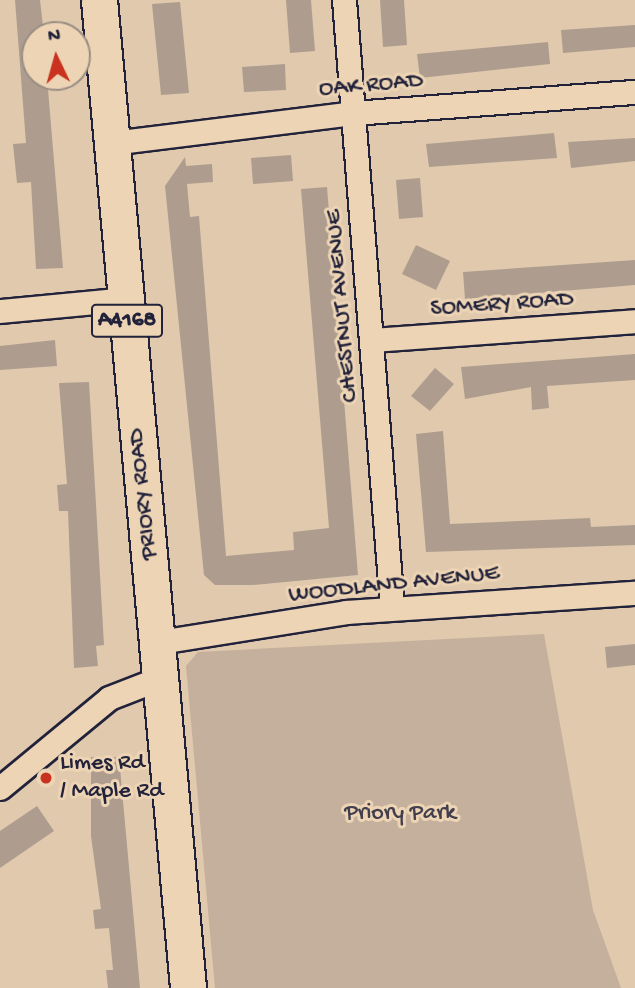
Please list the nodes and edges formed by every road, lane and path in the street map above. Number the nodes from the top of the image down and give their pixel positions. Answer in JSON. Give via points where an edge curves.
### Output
{"nodes":[{"id":1,"x":99,"y":0,"type":"edge"},
{"id":2,"x":344,"y":0,"type":"edge"},
{"id":3,"x":635,"y":92,"type":"edge"},
{"id":4,"x":353,"y":113,"type":"junction"},
{"id":5,"x":112,"y":143,"type":"junction"},
{"id":6,"x":125,"y":299,"type":"junction"},
{"id":7,"x":0,"y":311,"type":"edge"},
{"id":8,"x":635,"y":321,"type":"edge"},
{"id":9,"x":373,"y":340,"type":"junction"},
{"id":10,"x":635,"y":593,"type":"edge"},
{"id":11,"x":392,"y":607,"type":"junction"},
{"id":12,"x":159,"y":642,"type":"junction"},
{"id":13,"x":163,"y":677,"type":"junction"},
{"id":14,"x":0,"y":788,"type":"edge"},
{"id":15,"x":188,"y":988,"type":"edge"}],
"edges":[{"from":1,"to":5,"type":"main road","name":"PRIORY ROAD","number":"A4168"},
{"from":2,"to":4,"type":"street","name":"CHESTNUT AVENUE"},
{"from":3,"to":4,"type":"street","name":"OAK ROAD"},
{"from":4,"to":5,"type":"street","name":"OAK ROAD"},
{"from":4,"to":9,"type":"street","name":"CHESTNUT AVENUE"},
{"from":5,"to":6,"type":"main road","name":"PRIORY ROAD","number":"A4168"},
{"from":6,"to":7,"type":"street"},
{"from":6,"to":12,"type":"main road","name":"PRIORY ROAD","number":"A4168"},
{"from":8,"to":9,"type":"street","name":"SOMERY ROAD"},
{"from":9,"to":11,"type":"street","name":"CHESTNUT AVENUE"},
{"from":10,"to":11,"type":"street","name":"WOODLAND AVENUE"},
{"from":11,"to":12,"type":"street","name":"WOODLAND AVENUE"},
{"from":12,"to":13,"type":"main road","name":"PRIORY ROAD","number":"A4168"},
{"from":13,"to":14,"type":"street","via":[[109,698]]},
{"from":13,"to":15,"type":"main road","name":"PRIORY ROAD","number":"A4168"}]}
